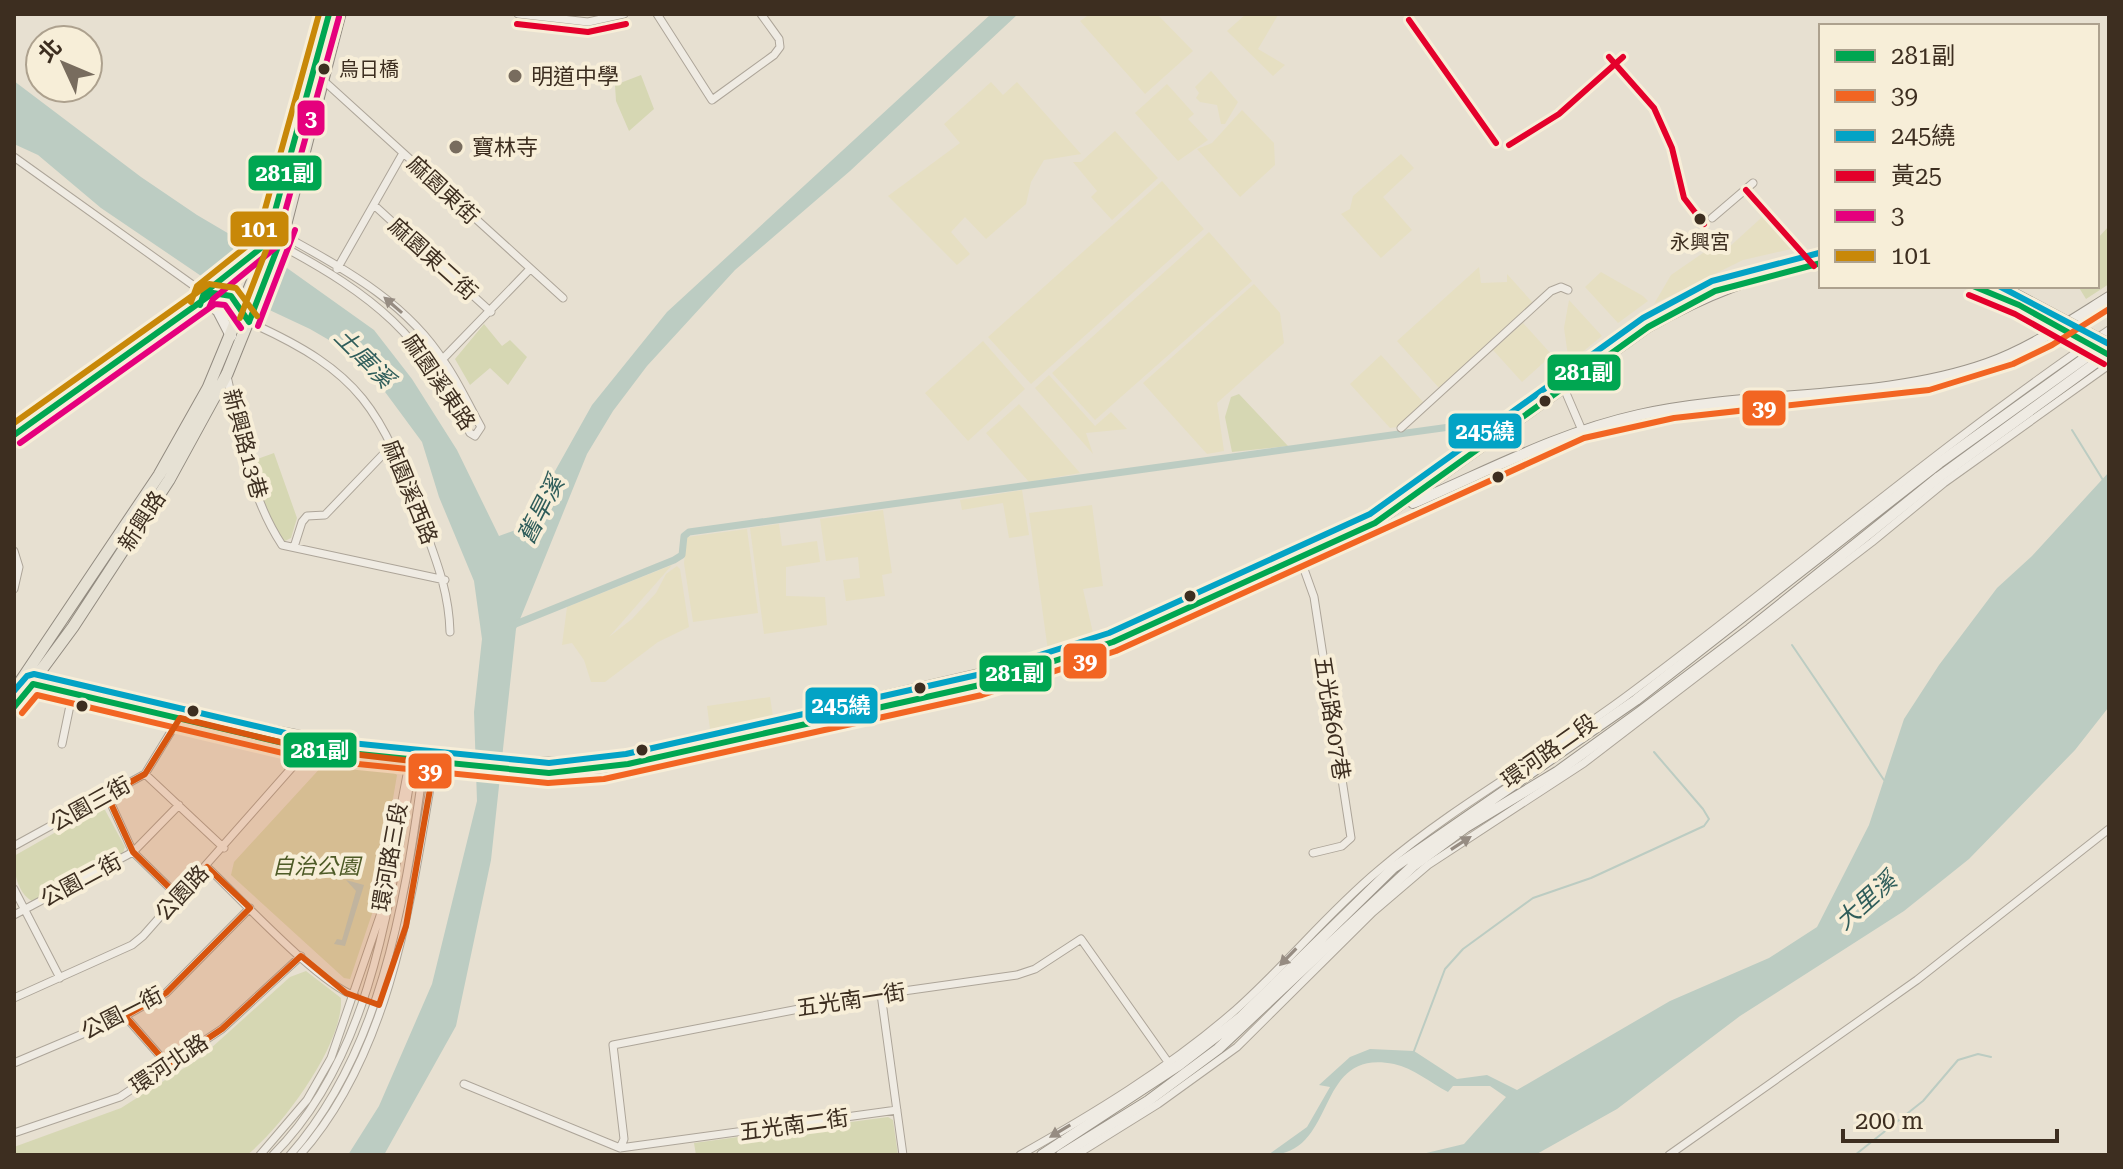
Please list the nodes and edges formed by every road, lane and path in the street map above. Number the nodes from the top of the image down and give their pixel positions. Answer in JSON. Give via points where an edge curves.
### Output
{"nodes":[{"id":1,"x":329,"y":14,"type":"edge"},
{"id":2,"x":340,"y":14,"type":"edge"},
{"id":3,"x":518,"y":14,"type":"edge"},
{"id":4,"x":624,"y":14,"type":"edge"},
{"id":5,"x":657,"y":14,"type":"edge"},
{"id":6,"x":761,"y":14,"type":"edge"},
{"id":7,"x":324,"y":81,"type":"junction"},
{"id":8,"x":403,"y":153,"type":"junction"},
{"id":9,"x":14,"y":157,"type":"edge"},
{"id":10,"x":1753,"y":183,"type":"dead end"},
{"id":11,"x":375,"y":206,"type":"junction"},
{"id":12,"x":1712,"y":218,"type":"dead end"},
{"id":13,"x":282,"y":240,"type":"junction"},
{"id":14,"x":266,"y":251,"type":"junction"},
{"id":15,"x":1819,"y":258,"type":"edge"},
{"id":16,"x":1819,"y":258,"type":"edge"},
{"id":17,"x":336,"y":270,"type":"junction"},
{"id":18,"x":529,"y":270,"type":"junction"},
{"id":19,"x":1978,"y":288,"type":"edge"},
{"id":20,"x":2004,"y":288,"type":"edge"},
{"id":21,"x":1568,"y":290,"type":"dead end"},
{"id":22,"x":2109,"y":297,"type":"edge"},
{"id":23,"x":563,"y":298,"type":"dead end"},
{"id":24,"x":204,"y":300,"type":"junction"},
{"id":25,"x":245,"y":312,"type":"junction"},
{"id":26,"x":491,"y":312,"type":"junction"},
{"id":27,"x":2109,"y":330,"type":"edge"},
{"id":28,"x":231,"y":336,"type":"junction"},
{"id":29,"x":2109,"y":342,"type":"edge"},
{"id":30,"x":2109,"y":354,"type":"edge"},
{"id":31,"x":2091,"y":360,"type":"junction"},
{"id":32,"x":444,"y":361,"type":"junction"},
{"id":33,"x":2109,"y":365,"type":"edge"},
{"id":34,"x":434,"y":368,"type":"junction"},
{"id":35,"x":227,"y":374,"type":"junction"},
{"id":36,"x":1567,"y":375,"type":"junction"},
{"id":37,"x":1563,"y":387,"type":"junction"},
{"id":38,"x":1401,"y":428,"type":"dead end"},
{"id":39,"x":1581,"y":428,"type":"junction"},
{"id":40,"x":14,"y":435,"type":"edge"},
{"id":41,"x":393,"y":444,"type":"junction"},
{"id":42,"x":1394,"y":506,"type":"junction"},
{"id":43,"x":294,"y":547,"type":"junction"},
{"id":44,"x":14,"y":551,"type":"edge"},
{"id":45,"x":1300,"y":558,"type":"junction"},
{"id":46,"x":445,"y":580,"type":"junction"},
{"id":47,"x":14,"y":589,"type":"edge"},
{"id":48,"x":450,"y":632,"type":"dead end"},
{"id":49,"x":24,"y":684,"type":"edge"},
{"id":50,"x":73,"y":691,"type":"junction"},
{"id":51,"x":14,"y":707,"type":"edge"},
{"id":52,"x":181,"y":715,"type":"junction"},
{"id":53,"x":62,"y":744,"type":"dead end"},
{"id":54,"x":312,"y":745,"type":"junction"},
{"id":55,"x":410,"y":758,"type":"junction"},
{"id":56,"x":429,"y":760,"type":"junction"},
{"id":57,"x":530,"y":767,"type":"junction"},
{"id":58,"x":145,"y":774,"type":"junction"},
{"id":59,"x":1534,"y":780,"type":"junction"},
{"id":60,"x":107,"y":795,"type":"junction"},
{"id":61,"x":179,"y":805,"type":"junction"},
{"id":62,"x":1495,"y":805,"type":"junction"},
{"id":63,"x":2109,"y":829,"type":"edge"},
{"id":64,"x":14,"y":846,"type":"edge"},
{"id":65,"x":224,"y":848,"type":"junction"},
{"id":66,"x":133,"y":852,"type":"junction"},
{"id":67,"x":1313,"y":853,"type":"dead end"},
{"id":68,"x":207,"y":867,"type":"junction"},
{"id":69,"x":14,"y":889,"type":"edge"},
{"id":70,"x":179,"y":897,"type":"junction"},
{"id":71,"x":250,"y":908,"type":"junction"},
{"id":72,"x":26,"y":909,"type":"junction"},
{"id":73,"x":14,"y":915,"type":"edge"},
{"id":74,"x":301,"y":956,"type":"junction"},
{"id":75,"x":60,"y":978,"type":"junction"},
{"id":76,"x":881,"y":994,"type":"junction"},
{"id":77,"x":353,"y":995,"type":"junction"},
{"id":78,"x":14,"y":998,"type":"edge"},
{"id":79,"x":362,"y":998,"type":"junction"},
{"id":80,"x":376,"y":1003,"type":"junction"},
{"id":81,"x":125,"y":1016,"type":"junction"},
{"id":82,"x":1168,"y":1062,"type":"junction"},
{"id":83,"x":14,"y":1063,"type":"edge"},
{"id":84,"x":168,"y":1065,"type":"junction"},
{"id":85,"x":464,"y":1084,"type":"dead end"},
{"id":86,"x":897,"y":1110,"type":"junction"},
{"id":87,"x":14,"y":1133,"type":"edge"},
{"id":88,"x":620,"y":1148,"type":"junction"},
{"id":89,"x":260,"y":1155,"type":"edge"},
{"id":90,"x":273,"y":1155,"type":"edge"},
{"id":91,"x":290,"y":1155,"type":"edge"},
{"id":92,"x":300,"y":1155,"type":"edge"},
{"id":93,"x":903,"y":1155,"type":"edge"},
{"id":94,"x":1020,"y":1155,"type":"edge"},
{"id":95,"x":1042,"y":1155,"type":"edge"},
{"id":96,"x":1061,"y":1155,"type":"edge"},
{"id":97,"x":1076,"y":1155,"type":"edge"},
{"id":98,"x":1669,"y":1155,"type":"edge"}],
"edges":[{"from":1,"to":14,"type":"main road"},
{"from":2,"to":7,"type":"main road"},
{"from":3,"to":4,"type":"street","via":[[588,22]]},
{"from":5,"to":6,"type":"street","via":[[712,100],[780,47]]},
{"from":7,"to":8,"type":"street","name":"麻園東街"},
{"from":7,"to":13,"type":"main road"},
{"from":8,"to":11,"type":"street","name":"麻園東二街"},
{"from":8,"to":18,"type":"street","name":"麻園東街"},
{"from":9,"to":24,"type":"street"},
{"from":10,"to":12,"type":"street"},
{"from":11,"to":17,"type":"street","name":"麻園東二街"},
{"from":11,"to":26,"type":"street","name":"麻園東二街"},
{"from":13,"to":14,"type":"main road"},
{"from":13,"to":17,"type":"street","name":"麻園溪東路"},
{"from":14,"to":24,"type":"main road"},
{"from":14,"to":25,"type":"main road"},
{"from":15,"to":36,"type":"main road","via":[[1711,285],[1645,319]]},
{"from":16,"to":37,"type":"main road","via":[[1690,303]]},
{"from":32,"to":17,"type":"street","name":"麻園溪東路","one_way":true,"via":[[396,306]]},
{"from":17,"to":34,"type":"street","name":"麻園溪東路","via":[[397,322]]},
{"from":18,"to":23,"type":"street","name":"麻園東街"},
{"from":18,"to":26,"type":"street"},
{"from":19,"to":30,"type":"main road","bridge":true},
{"from":20,"to":29,"type":"main road","bridge":true},
{"from":21,"to":38,"type":"street","via":[[1551,291]]},
{"from":22,"to":39,"type":"main road","via":[[2009,355],[1927,380],[1672,408]]},
{"from":24,"to":25,"type":"main road","via":[[223,293]]},
{"from":24,"to":28,"type":"main road","via":[[218,311]]},
{"from":24,"to":40,"type":"main road"},
{"from":25,"to":28,"type":"main road","name":"新興路"},
{"from":25,"to":35,"type":"main road","name":"新興路"},
{"from":25,"to":41,"type":"street","name":"麻園溪西路","via":[[325,362],[359,392]]},
{"from":26,"to":32,"type":"street"},
{"from":27,"to":31,"type":"street"},
{"from":28,"to":49,"type":"main road","name":"新興路","via":[[159,475]]},
{"from":29,"to":31,"type":"main road"},
{"from":30,"to":31,"type":"main road"},
{"from":31,"to":33,"type":"street"},
{"from":31,"to":59,"type":"main road","name":"環河路二段","via":[[1750,629]]},
{"from":31,"to":59,"type":"street","name":"環河路二段","via":[[1929,459],[1630,694]]},
{"from":32,"to":34,"type":"street"},
{"from":32,"to":34,"type":"street","name":"麻園溪東路","via":[[481,427],[475,436]]},
{"from":35,"to":43,"type":"street","name":"新興路13巷","via":[[245,460],[267,523],[282,545]]},
{"from":35,"to":49,"type":"main road","name":"新興路","via":[[169,480]]},
{"from":36,"to":37,"type":"street"},
{"from":36,"to":42,"type":"main road"},
{"from":37,"to":39,"type":"street"},
{"from":37,"to":42,"type":"main road"},
{"from":39,"to":42,"type":"main road"},
{"from":41,"to":43,"type":"street","via":[[325,515],[307,516]]},
{"from":41,"to":46,"type":"street","name":"麻園溪西路"},
{"from":42,"to":45,"type":"main road"},
{"from":42,"to":57,"type":"main road","via":[[1245,576],[1044,659],[628,756]]},
{"from":43,"to":46,"type":"street"},
{"from":44,"to":47,"type":"street","via":[[19,567]]},
{"from":45,"to":57,"type":"main road","via":[[1113,642],[980,685],[602,769]]},
{"from":45,"to":67,"type":"street","name":"五光路607巷","via":[[1314,597],[1351,838],[1342,846]]},
{"from":46,"to":48,"type":"street","name":"麻園溪西路"},
{"from":49,"to":50,"type":"main road"},
{"from":49,"to":51,"type":"main road","name":"新興路"},
{"from":49,"to":52,"type":"main road"},
{"from":50,"to":52,"type":"main road"},
{"from":50,"to":53,"type":"street"},
{"from":52,"to":54,"type":"main road"},
{"from":52,"to":58,"type":"street","name":"公園三街"},
{"from":54,"to":55,"type":"main road"},
{"from":54,"to":65,"type":"street","name":"公園路"},
{"from":55,"to":56,"type":"main road"},
{"from":55,"to":77,"type":"street","name":"環河路三段","via":[[380,916]]},
{"from":55,"to":79,"type":"street","name":"環河路三段","via":[[388,919]]},
{"from":56,"to":57,"type":"main road"},
{"from":56,"to":80,"type":"street","name":"環河路三段","via":[[432,778],[406,926]]},
{"from":58,"to":60,"type":"street","name":"公園三街"},
{"from":58,"to":61,"type":"street"},
{"from":59,"to":62,"type":"main road","name":"環河路二段"},
{"from":59,"to":62,"type":"street","name":"環河路二段"},
{"from":60,"to":64,"type":"street","name":"公園三街"},
{"from":60,"to":66,"type":"street"},
{"from":61,"to":65,"type":"street"},
{"from":61,"to":66,"type":"street","name":"公園二街"},
{"from":62,"to":82,"type":"street","name":"環河路二段","one_way":true,"via":[[1427,832],[1379,870],[1234,1012]]},
{"from":62,"to":95,"type":"main road","name":"環河路二段","via":[[1386,874],[1211,1041]]},
{"from":62,"to":96,"type":"main road","name":"環河路二段","via":[[1394,881],[1218,1049]]},
{"from":97,"to":62,"type":"street","name":"環河路二段","one_way":true,"via":[[1237,1047],[1395,893]]},
{"from":63,"to":98,"type":"street","via":[[1917,980]]},
{"from":65,"to":68,"type":"street","name":"公園路"},
{"from":66,"to":70,"type":"street"},
{"from":66,"to":72,"type":"street","name":"公園二街"},
{"from":68,"to":70,"type":"street","name":"公園路"},
{"from":68,"to":71,"type":"street"},
{"from":69,"to":72,"type":"street"},
{"from":70,"to":75,"type":"street","name":"公園路","via":[[132,945]]},
{"from":71,"to":74,"type":"street"},
{"from":71,"to":81,"type":"street","name":"公園一街","via":[[166,993]]},
{"from":72,"to":73,"type":"street","name":"公園二街"},
{"from":72,"to":75,"type":"street"},
{"from":74,"to":77,"type":"street"},
{"from":74,"to":84,"type":"street","name":"環河北路","via":[[222,1029]]},
{"from":75,"to":78,"type":"street","name":"公園路"},
{"from":76,"to":82,"type":"street","name":"五光南一街","via":[[1023,974],[1081,939]]},
{"from":76,"to":86,"type":"street"},
{"from":76,"to":88,"type":"street","name":"五光南一街","via":[[613,1045],[624,1139]]},
{"from":77,"to":79,"type":"street"},
{"from":77,"to":89,"type":"street","name":"環河路三段","via":[[320,1080]]},
{"from":79,"to":80,"type":"street"},
{"from":79,"to":90,"type":"street","name":"環河路三段","via":[[329,1082]]},
{"from":80,"to":91,"type":"street","name":"環河路三段","via":[[340,1085]]},
{"from":80,"to":92,"type":"street","name":"環河路三段","via":[[347,1088]]},
{"from":81,"to":83,"type":"street","name":"公園一街"},
{"from":81,"to":84,"type":"street"},
{"from":82,"to":94,"type":"street","name":"環河路二段","one_way":true},
{"from":84,"to":87,"type":"street","name":"環河北路","via":[[120,1097]]},
{"from":85,"to":88,"type":"street"},
{"from":86,"to":88,"type":"street","name":"五光南二街"},
{"from":86,"to":93,"type":"street"}]}
